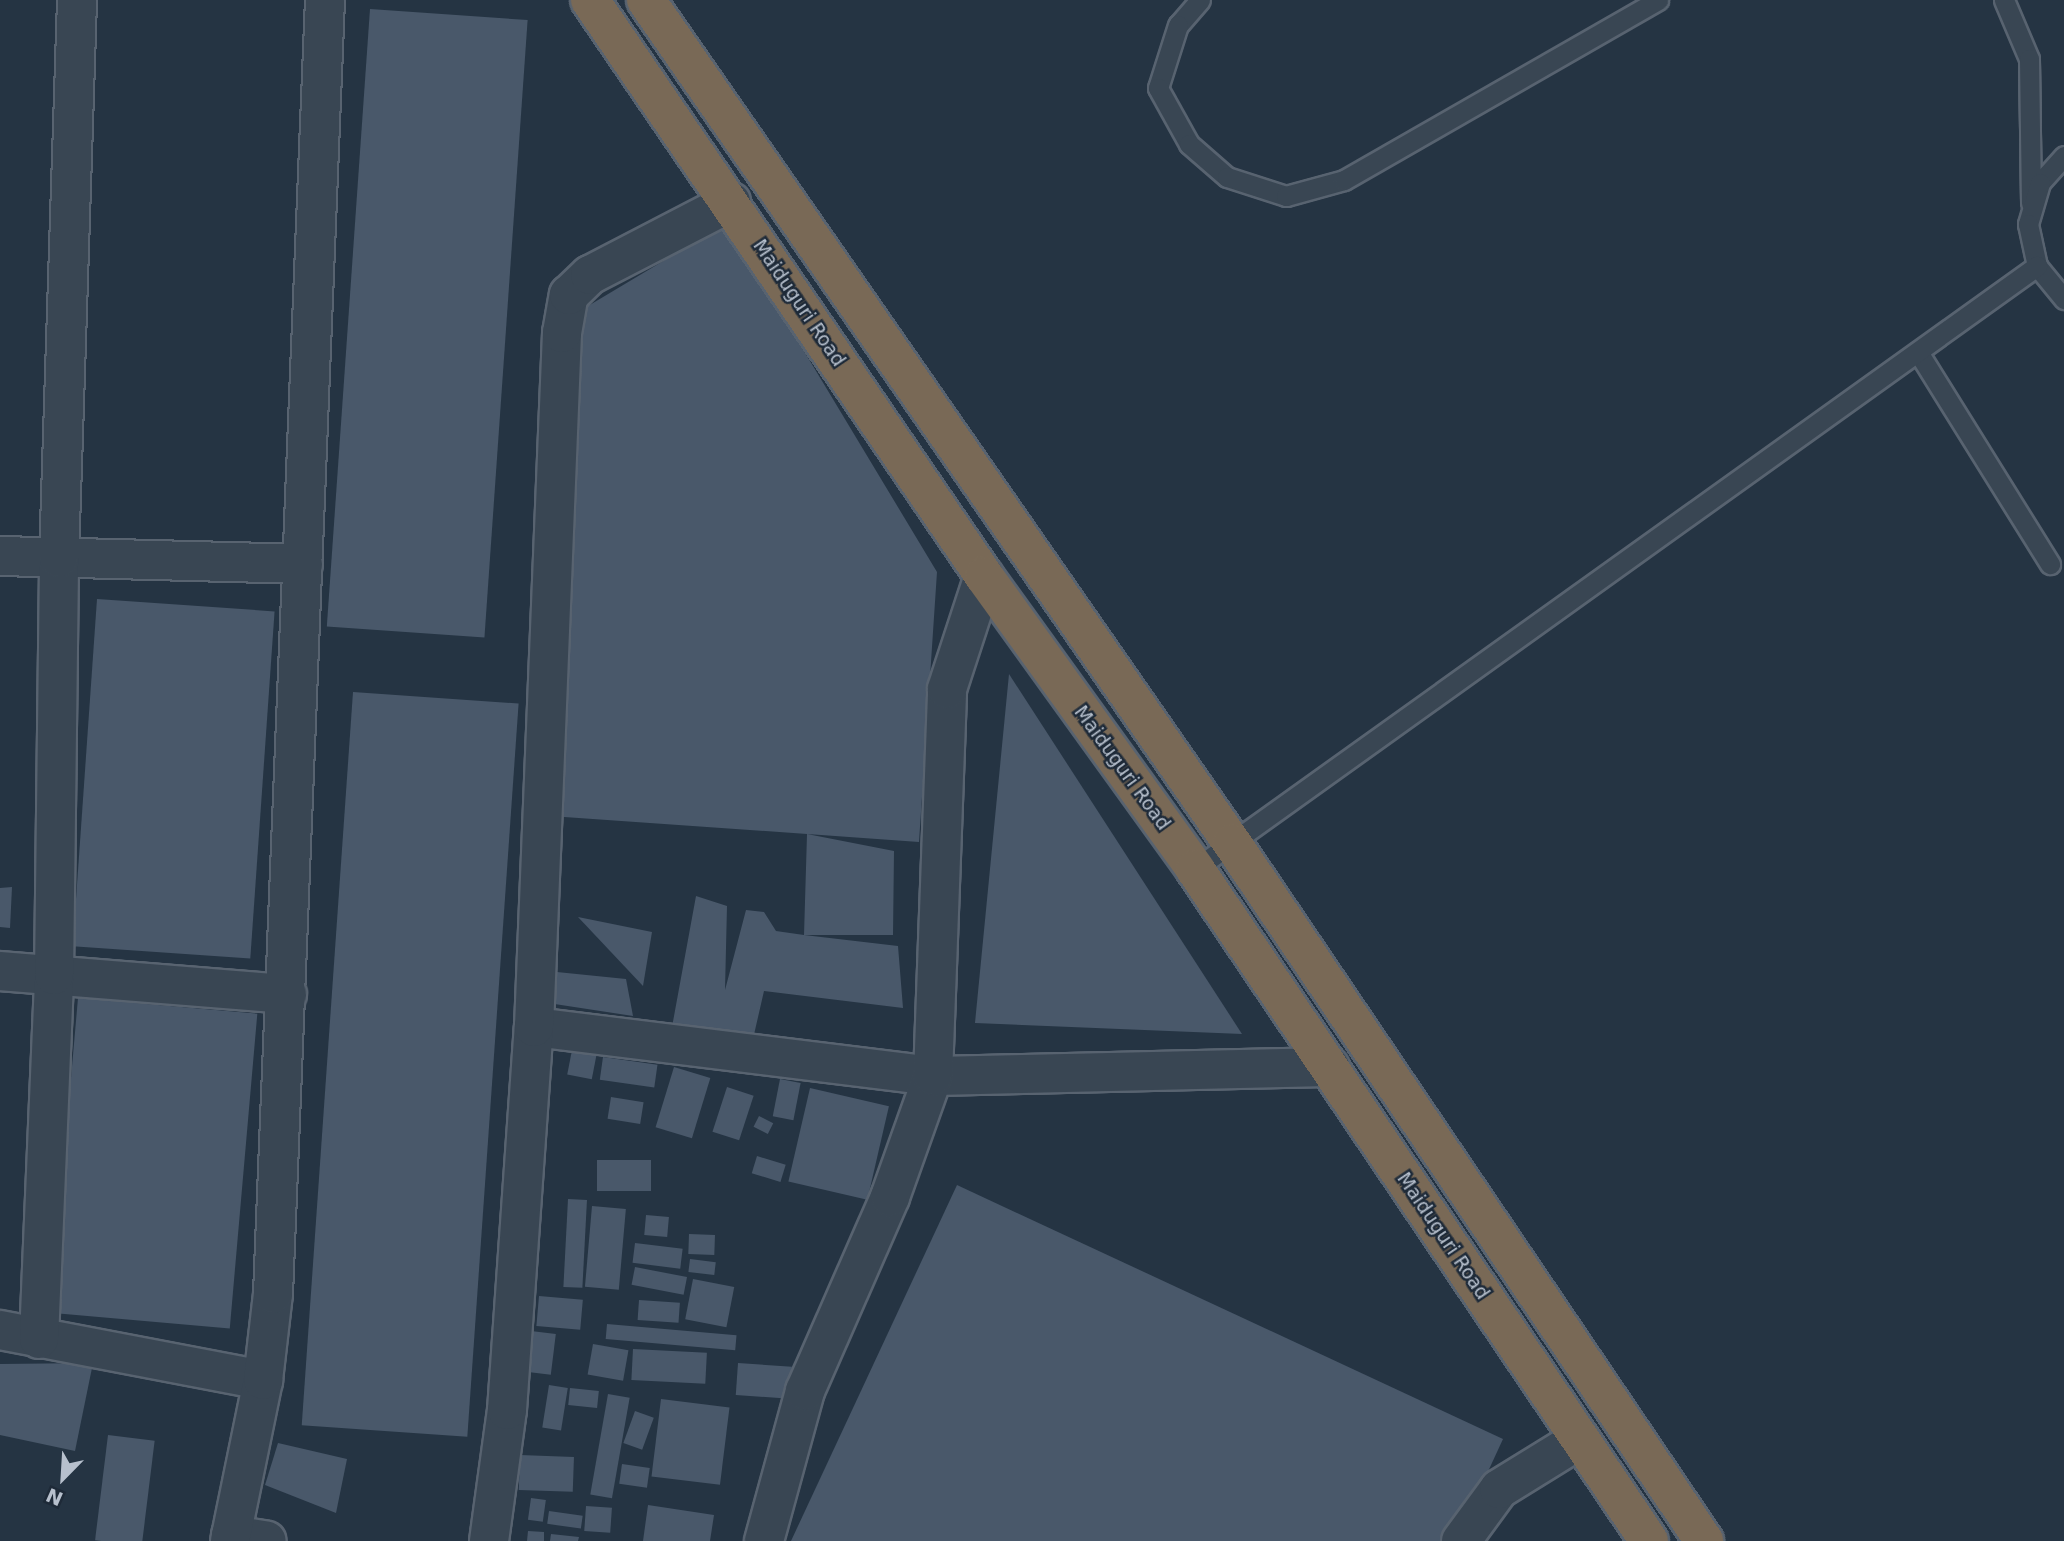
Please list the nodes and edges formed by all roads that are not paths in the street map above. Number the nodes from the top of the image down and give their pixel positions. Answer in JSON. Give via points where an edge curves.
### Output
{"nodes":[{"id":1,"x":77,"y":0,"type":"edge"},
{"id":2,"x":326,"y":0,"type":"edge"},
{"id":3,"x":590,"y":0,"type":"edge"},
{"id":4,"x":646,"y":0,"type":"edge"},
{"id":5,"x":1200,"y":0,"type":"edge"},
{"id":6,"x":1658,"y":0,"type":"edge"},
{"id":7,"x":2004,"y":0,"type":"edge"},
{"id":8,"x":2064,"y":156,"type":"edge"},
{"id":9,"x":731,"y":202,"type":"junction"},
{"id":10,"x":2031,"y":203,"type":"junction"},
{"id":11,"x":2037,"y":266,"type":"junction"},
{"id":12,"x":2064,"y":299,"type":"edge"},
{"id":13,"x":1918,"y":352,"type":"junction"},
{"id":14,"x":0,"y":556,"type":"edge"},
{"id":15,"x":59,"y":558,"type":"junction"},
{"id":16,"x":303,"y":564,"type":"junction"},
{"id":17,"x":2050,"y":564,"type":"dead end"},
{"id":18,"x":984,"y":576,"type":"junction"},
{"id":19,"x":1232,"y":843,"type":"junction"},
{"id":20,"x":1195,"y":869,"type":"junction"},
{"id":21,"x":0,"y":971,"type":"edge"},
{"id":22,"x":54,"y":975,"type":"junction"},
{"id":23,"x":287,"y":994,"type":"junction"},
{"id":24,"x":534,"y":1027,"type":"junction"},
{"id":25,"x":1330,"y":1067,"type":"junction"},
{"id":26,"x":933,"y":1076,"type":"junction"},
{"id":27,"x":0,"y":1330,"type":"edge"},
{"id":28,"x":39,"y":1339,"type":"junction"},
{"id":29,"x":263,"y":1380,"type":"junction"},
{"id":30,"x":1580,"y":1439,"type":"junction"},
{"id":31,"x":242,"y":1539,"type":"edge"},
{"id":32,"x":489,"y":1541,"type":"edge"},
{"id":33,"x":764,"y":1541,"type":"edge"},
{"id":34,"x":1461,"y":1541,"type":"edge"},
{"id":35,"x":1649,"y":1541,"type":"edge"},
{"id":36,"x":1704,"y":1541,"type":"edge"}],
"edges":[{"from":1,"to":15,"type":"street"},
{"from":2,"to":16,"type":"street"},
{"from":3,"to":9,"type":"highway","name":"Maiduguri Road"},
{"from":4,"to":19,"type":"highway"},
{"from":5,"to":6,"type":"lane","via":[[1178,26],[1158,88],[1189,144],[1227,177],[1286,195],[1344,180]]},
{"from":7,"to":10,"type":"lane","via":[[2029,59]]},
{"from":8,"to":10,"type":"lane"},
{"from":9,"to":18,"type":"highway","name":"Maiduguri Road"},
{"from":9,"to":24,"type":"street","via":[[590,275],[569,295],[562,333]]},
{"from":10,"to":11,"type":"lane","via":[[2028,224]]},
{"from":11,"to":12,"type":"lane"},
{"from":11,"to":13,"type":"lane"},
{"from":13,"to":17,"type":"lane"},
{"from":13,"to":19,"type":"lane"},
{"from":14,"to":15,"type":"street"},
{"from":15,"to":16,"type":"street"},
{"from":15,"to":22,"type":"street"},
{"from":16,"to":23,"type":"street"},
{"from":18,"to":20,"type":"highway","name":"Maiduguri Road"},
{"from":18,"to":26,"type":"street","via":[[947,689]]},
{"from":19,"to":20,"type":"lane"},
{"from":19,"to":36,"type":"highway"},
{"from":20,"to":25,"type":"highway","name":"Maiduguri Road"},
{"from":21,"to":22,"type":"street"},
{"from":22,"to":23,"type":"street"},
{"from":22,"to":28,"type":"street"},
{"from":23,"to":29,"type":"street","via":[[273,1294]]},
{"from":24,"to":26,"type":"street"},
{"from":24,"to":32,"type":"street","via":[[507,1410]]},
{"from":25,"to":26,"type":"street"},
{"from":25,"to":30,"type":"highway","name":"Maiduguri Road"},
{"from":26,"to":33,"type":"street","via":[[890,1197],[805,1391]]},
{"from":27,"to":28,"type":"street"},
{"from":28,"to":29,"type":"street"},
{"from":29,"to":31,"type":"street"},
{"from":30,"to":34,"type":"street","via":[[1499,1489]]},
{"from":30,"to":35,"type":"highway","name":"Maiduguri Road"}]}
